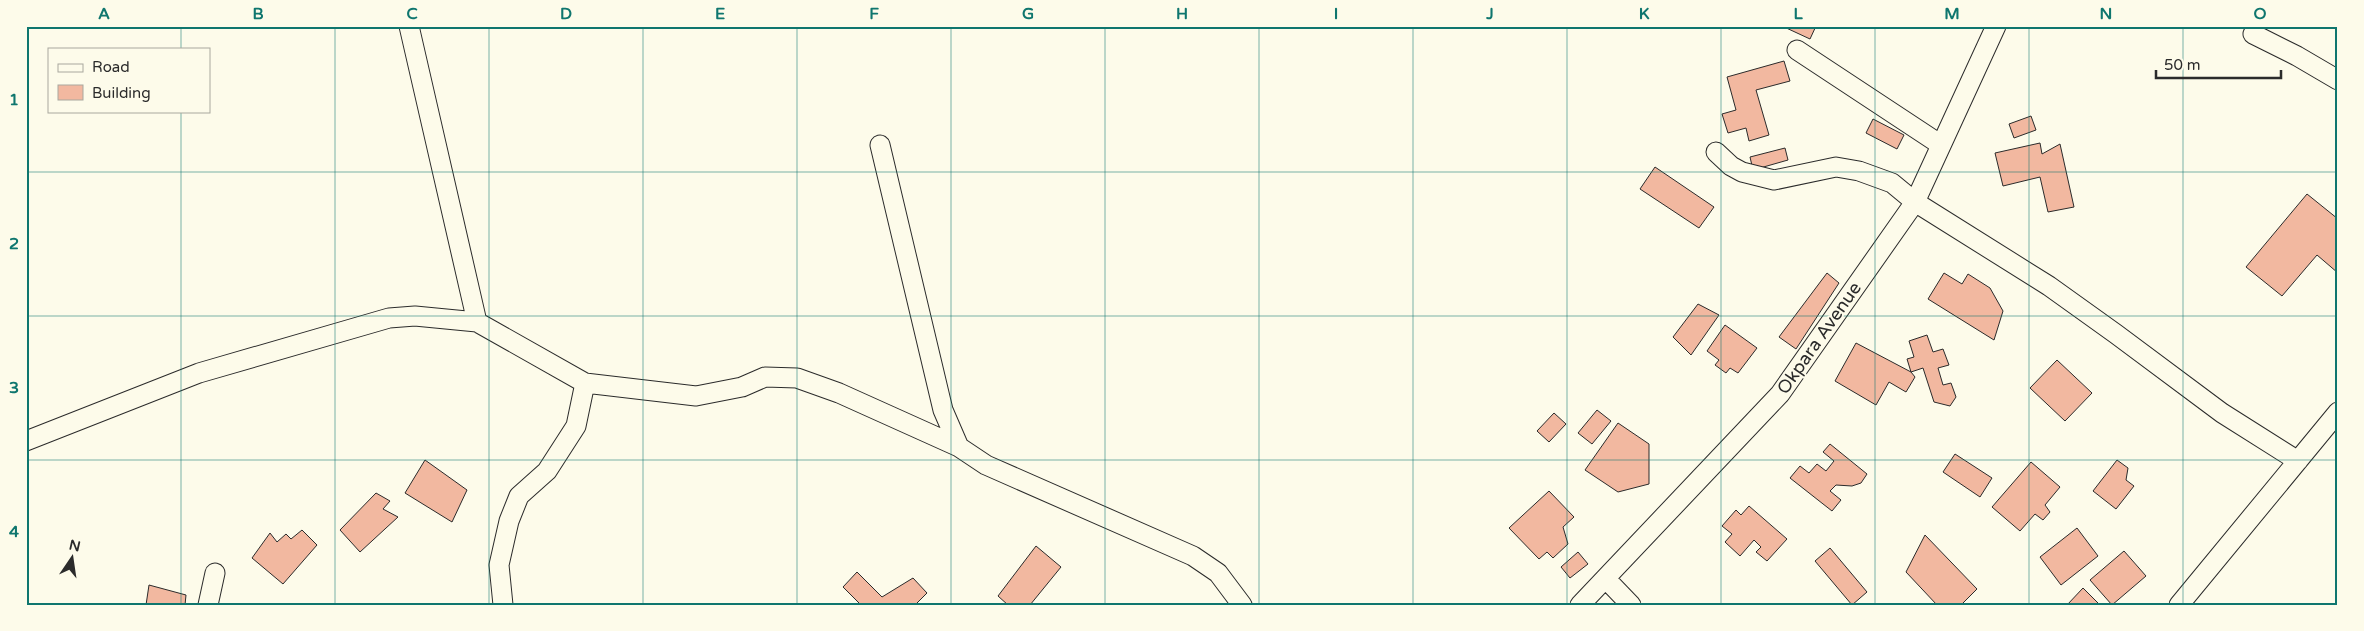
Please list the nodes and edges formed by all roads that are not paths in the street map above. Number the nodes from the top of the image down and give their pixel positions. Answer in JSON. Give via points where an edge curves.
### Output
{"nodes":[{"id":1,"x":409,"y":26,"type":"edge"},
{"id":2,"x":1996,"y":26,"type":"edge"},
{"id":3,"x":2253,"y":34,"type":"dead end"},
{"id":4,"x":1797,"y":50,"type":"dead end"},
{"id":5,"x":2338,"y":80,"type":"edge"},
{"id":6,"x":880,"y":145,"type":"dead end"},
{"id":7,"x":1941,"y":145,"type":"junction"},
{"id":8,"x":1716,"y":152,"type":"dead end"},
{"id":9,"x":1914,"y":202,"type":"junction"},
{"id":10,"x":477,"y":322,"type":"junction"},
{"id":11,"x":585,"y":383,"type":"junction"},
{"id":12,"x":2338,"y":412,"type":"edge"},
{"id":13,"x":26,"y":441,"type":"edge"},
{"id":14,"x":959,"y":447,"type":"junction"},
{"id":15,"x":2298,"y":461,"type":"junction"},
{"id":16,"x":215,"y":573,"type":"dead end"},
{"id":17,"x":1606,"y":579,"type":"junction"},
{"id":18,"x":208,"y":605,"type":"edge"},
{"id":19,"x":503,"y":605,"type":"edge"},
{"id":20,"x":1242,"y":605,"type":"edge"},
{"id":21,"x":1580,"y":605,"type":"edge"},
{"id":22,"x":1632,"y":605,"type":"edge"},
{"id":23,"x":2179,"y":605,"type":"edge"}],
"edges":[{"from":1,"to":10,"type":"street"},
{"from":2,"to":7,"type":"street","name":"Okpara Avenue"},
{"from":3,"to":5,"type":"street"},
{"from":4,"to":7,"type":"street"},
{"from":6,"to":14,"type":"street","via":[[943,410]]},
{"from":7,"to":9,"type":"street","name":"Okpara Avenue"},
{"from":8,"to":9,"type":"street","via":[[1742,172],[1774,180],[1836,167],[1847,168],[1892,183]]},
{"from":9,"to":15,"type":"street","via":[[2048,286],[2222,413]]},
{"from":9,"to":17,"type":"street","name":"Okpara Avenue","via":[[1780,394]]},
{"from":10,"to":11,"type":"street"},
{"from":10,"to":13,"type":"street","via":[[415,316],[390,318],[199,373]]},
{"from":11,"to":14,"type":"street","via":[[696,396],[742,387],[765,377],[797,378],[839,393]]},
{"from":11,"to":19,"type":"street","via":[[576,426],[546,471],[519,496],[508,521],[499,565]]},
{"from":12,"to":15,"type":"street"},
{"from":14,"to":20,"type":"street","via":[[986,465],[1193,556],[1218,574]]},
{"from":15,"to":23,"type":"street"},
{"from":16,"to":18,"type":"street"},
{"from":17,"to":21,"type":"street","name":"Okpara Avenue"},
{"from":17,"to":22,"type":"street"}]}
